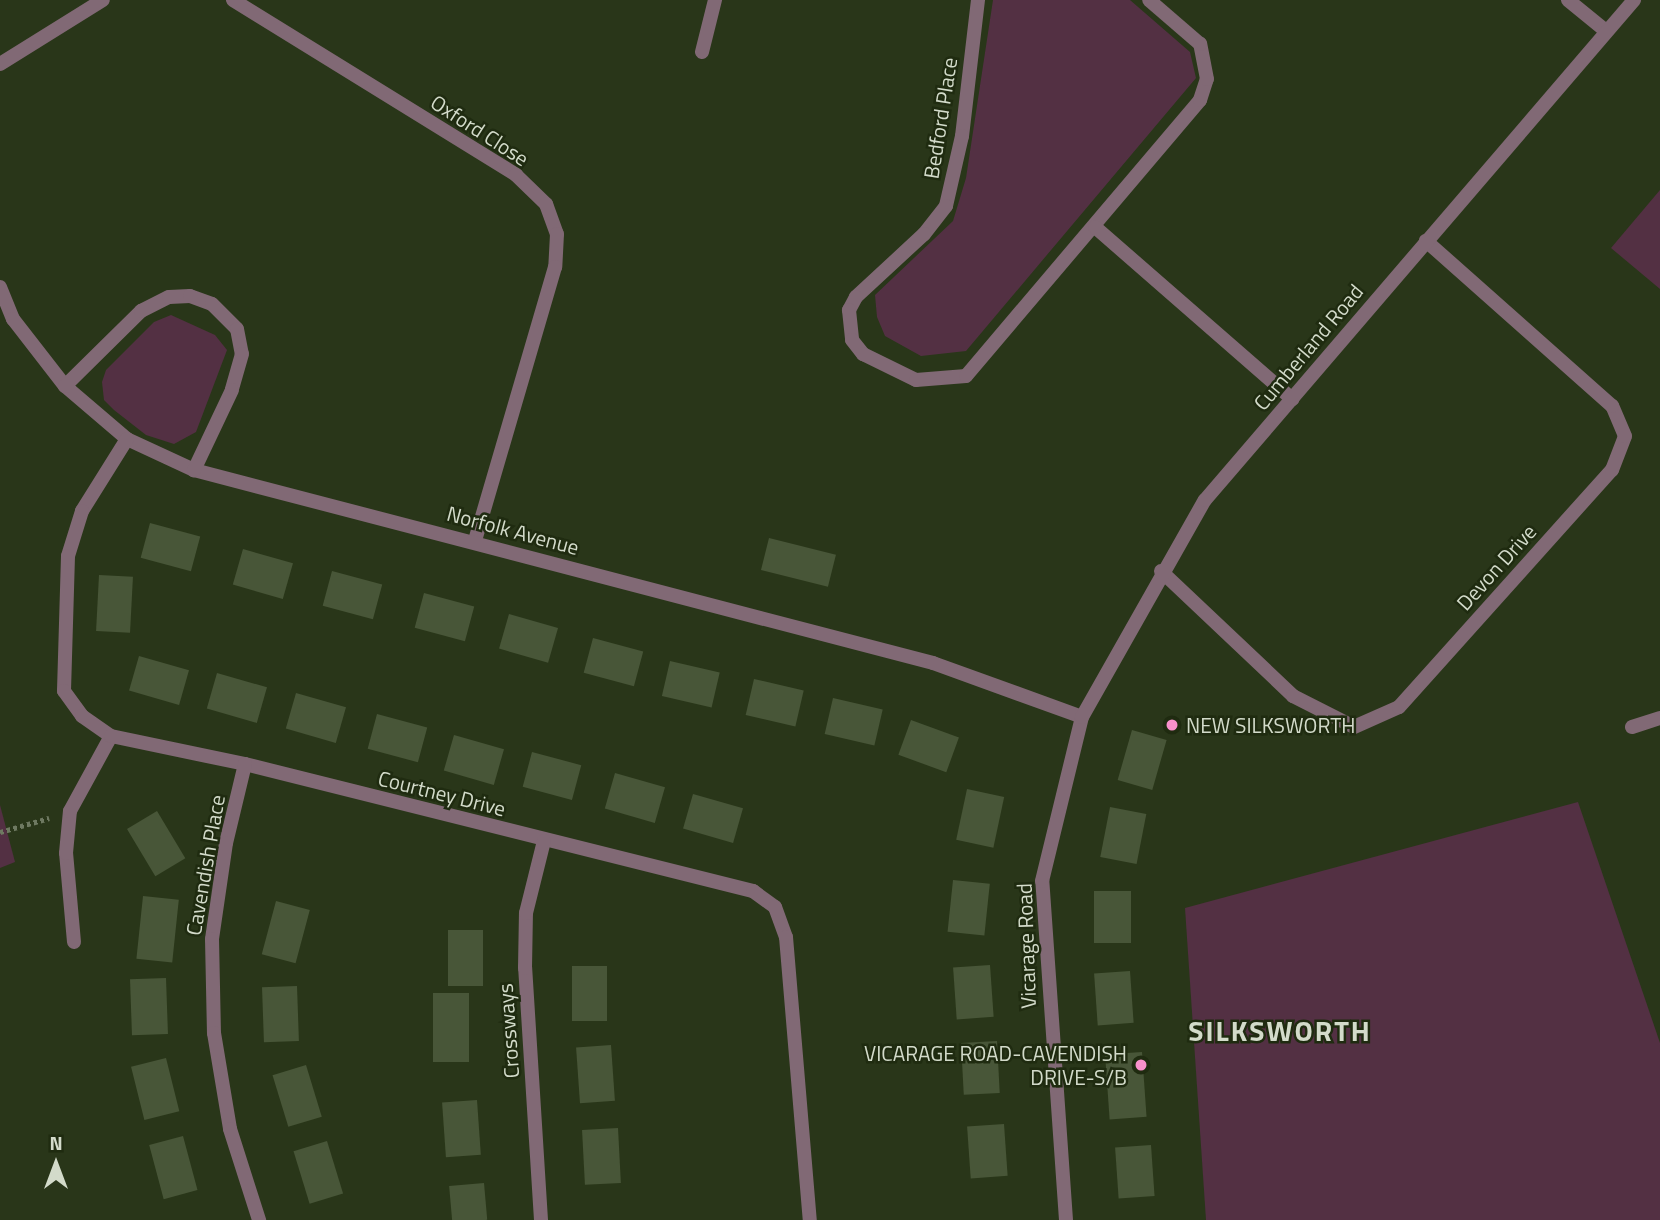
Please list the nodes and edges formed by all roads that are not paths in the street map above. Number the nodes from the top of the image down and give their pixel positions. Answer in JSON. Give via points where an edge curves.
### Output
{"nodes":[{"id":1,"x":103,"y":0,"type":"edge"},
{"id":2,"x":233,"y":0,"type":"edge"},
{"id":3,"x":715,"y":0,"type":"edge"},
{"id":4,"x":978,"y":0,"type":"edge"},
{"id":5,"x":1149,"y":0,"type":"edge"},
{"id":6,"x":1568,"y":0,"type":"edge"},
{"id":7,"x":1634,"y":0,"type":"edge"},
{"id":8,"x":1605,"y":31,"type":"junction"},
{"id":9,"x":702,"y":52,"type":"dead end"},
{"id":10,"x":0,"y":64,"type":"edge"},
{"id":11,"x":1095,"y":227,"type":"junction"},
{"id":12,"x":1426,"y":241,"type":"junction"},
{"id":13,"x":0,"y":287,"type":"edge"},
{"id":14,"x":65,"y":386,"type":"junction"},
{"id":15,"x":1292,"y":398,"type":"junction"},
{"id":16,"x":127,"y":439,"type":"junction"},
{"id":17,"x":194,"y":470,"type":"junction"},
{"id":18,"x":475,"y":541,"type":"junction"},
{"id":19,"x":1161,"y":571,"type":"junction"},
{"id":20,"x":1082,"y":717,"type":"junction"},
{"id":21,"x":1660,"y":718,"type":"edge"},
{"id":22,"x":1632,"y":727,"type":"dead end"},
{"id":23,"x":111,"y":736,"type":"junction"},
{"id":24,"x":245,"y":764,"type":"junction"},
{"id":25,"x":544,"y":841,"type":"junction"},
{"id":26,"x":74,"y":942,"type":"dead end"},
{"id":27,"x":259,"y":1220,"type":"edge"},
{"id":28,"x":541,"y":1220,"type":"edge"},
{"id":29,"x":810,"y":1220,"type":"edge"},
{"id":30,"x":1066,"y":1220,"type":"edge"}],
"edges":[{"from":1,"to":10,"type":"street"},
{"from":2,"to":18,"type":"street","name":"Oxford Close","via":[[516,175],[546,204],[557,234],[555,267]]},
{"from":3,"to":9,"type":"street"},
{"from":4,"to":11,"type":"street","name":"Bedford Place","via":[[962,136],[946,206],[924,234],[856,297],[849,310],[852,340],[863,354],[916,380],[966,376]]},
{"from":5,"to":11,"type":"street","name":"Bedford Place","via":[[1200,44],[1207,79],[1200,100]]},
{"from":6,"to":8,"type":"street"},
{"from":7,"to":8,"type":"street","name":"Cumberland Road"},
{"from":8,"to":12,"type":"street","name":"Cumberland Road"},
{"from":11,"to":15,"type":"street"},
{"from":12,"to":15,"type":"street","name":"Cumberland Road"},
{"from":12,"to":19,"type":"street","name":"Devon Drive","via":[[1612,406],[1625,436],[1612,470],[1399,707],[1354,727],[1293,696]]},
{"from":13,"to":14,"type":"street","name":"Norfolk Avenue","via":[[13,319]]},
{"from":14,"to":16,"type":"street","name":"Norfolk Avenue"},
{"from":14,"to":17,"type":"street","via":[[141,311],[169,297],[190,296],[212,304],[237,329],[242,354],[232,390]]},
{"from":15,"to":19,"type":"street","name":"Cumberland Road","via":[[1205,500]]},
{"from":16,"to":17,"type":"street","name":"Norfolk Avenue"},
{"from":16,"to":23,"type":"street","name":"Courtney Drive","via":[[82,511],[68,556],[64,691],[82,716]]},
{"from":17,"to":18,"type":"street","name":"Norfolk Avenue"},
{"from":18,"to":20,"type":"street","name":"Norfolk Avenue","via":[[933,663]]},
{"from":19,"to":20,"type":"street","name":"Cumberland Road"},
{"from":20,"to":30,"type":"street","name":"Vicarage Road","via":[[1042,881]]},
{"from":21,"to":22,"type":"street"},
{"from":23,"to":24,"type":"street","name":"Courtney Drive"},
{"from":23,"to":26,"type":"street","via":[[70,811],[66,853]]},
{"from":24,"to":25,"type":"street","name":"Courtney Drive"},
{"from":24,"to":27,"type":"street","name":"Cavendish Place","via":[[226,843],[212,939],[213,1006],[230,1129]]},
{"from":25,"to":28,"type":"street","name":"Crossways","via":[[526,913],[525,968]]},
{"from":25,"to":29,"type":"street","name":"Courtney Drive","via":[[753,891],[775,907],[786,937]]}]}
